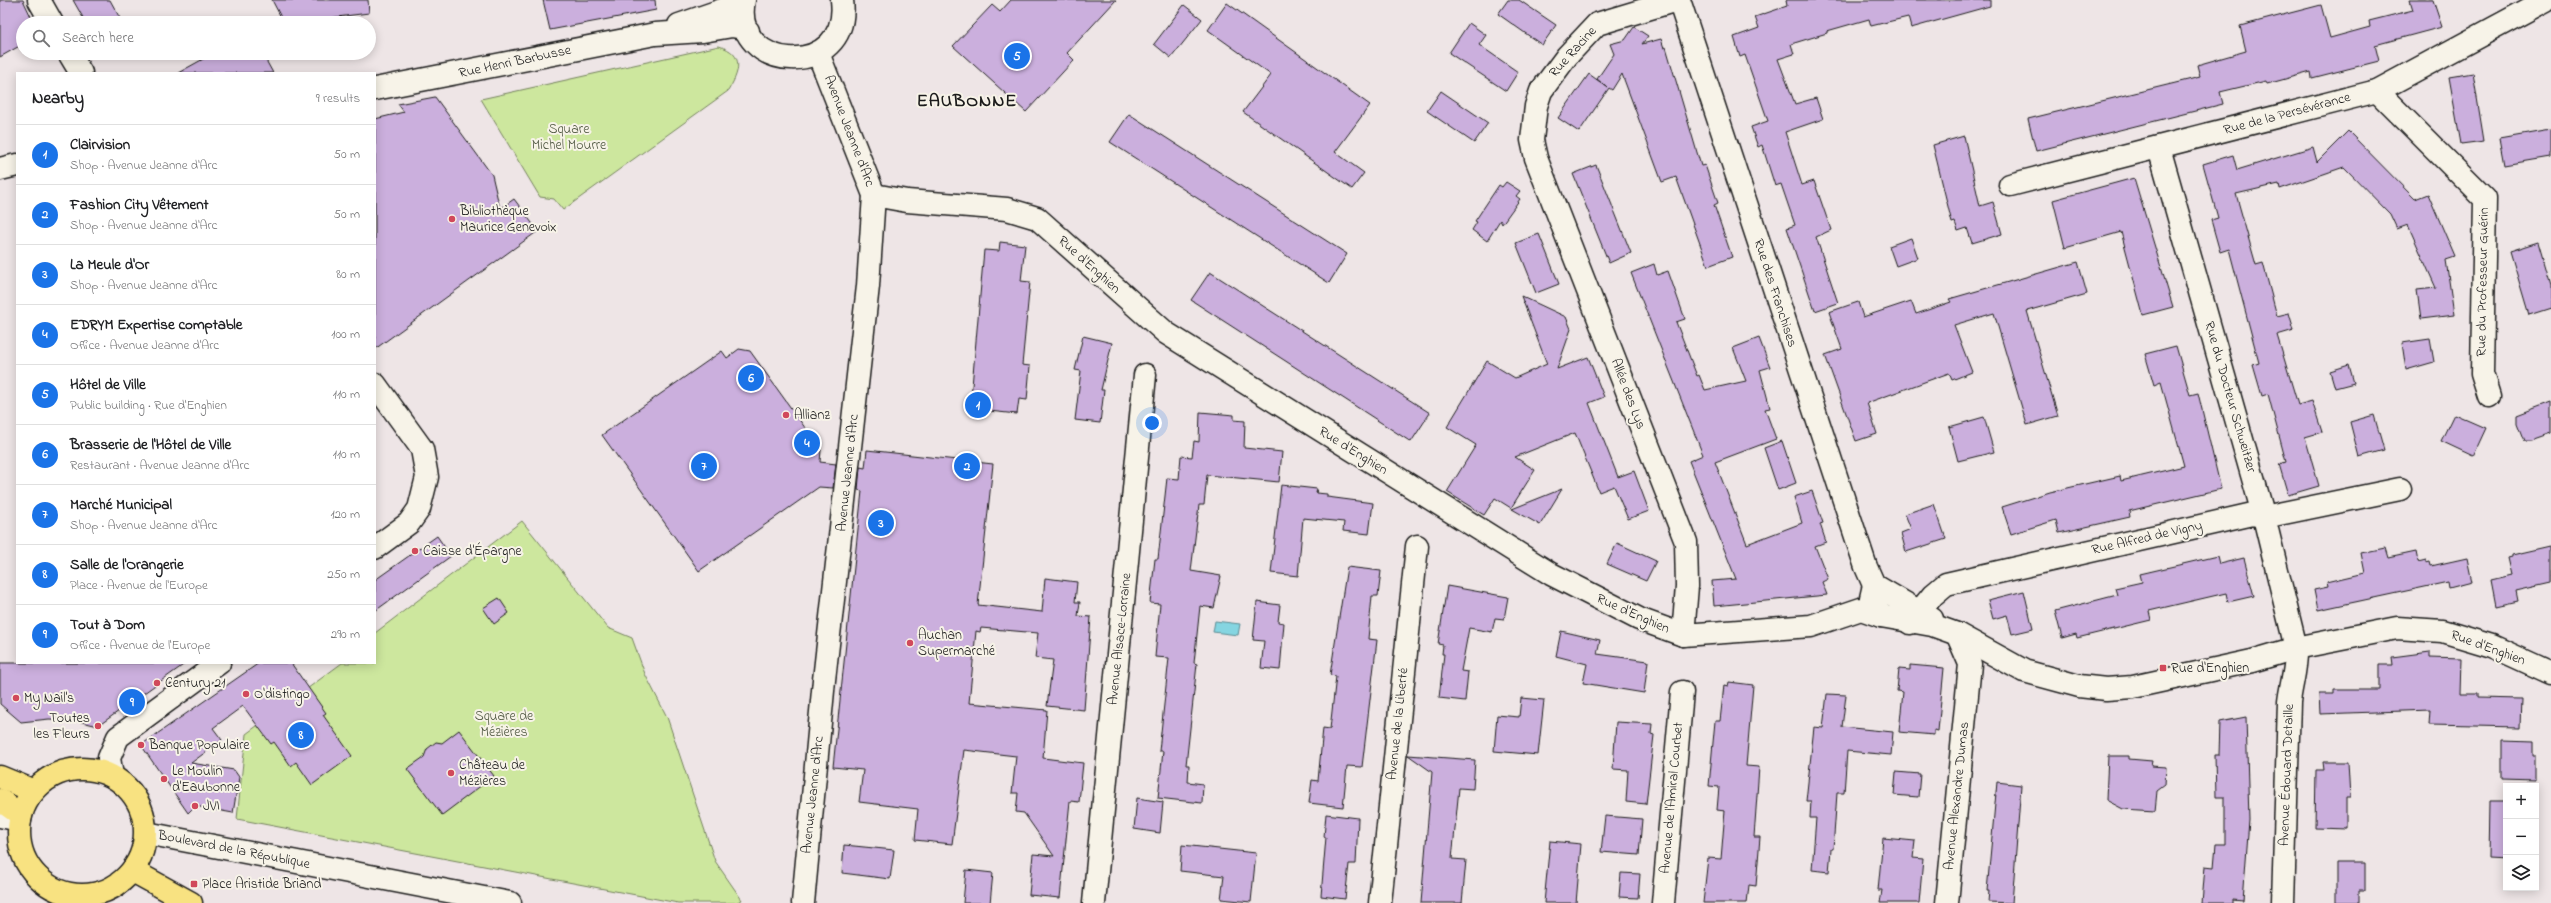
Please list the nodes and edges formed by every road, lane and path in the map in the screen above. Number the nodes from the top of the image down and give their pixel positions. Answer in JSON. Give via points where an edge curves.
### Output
{"nodes":[{"id":1,"x":39,"y":0,"type":"edge"},
{"id":2,"x":739,"y":0,"type":"edge"},
{"id":3,"x":744,"y":0,"type":"edge"},
{"id":4,"x":842,"y":0,"type":"edge"},
{"id":5,"x":1678,"y":0,"type":"edge"},
{"id":6,"x":2546,"y":0,"type":"edge"},
{"id":7,"x":48,"y":16,"type":"edge"},
{"id":8,"x":748,"y":31,"type":"junction"},
{"id":9,"x":655,"y":34,"type":"junction"},
{"id":10,"x":818,"y":53,"type":"junction"},
{"id":11,"x":73,"y":60,"type":"edge"},
{"id":12,"x":80,"y":72,"type":"edge"},
{"id":13,"x":376,"y":90,"type":"edge"},
{"id":14,"x":2377,"y":90,"type":"junction"},
{"id":15,"x":2159,"y":148,"type":"junction"},
{"id":16,"x":1536,"y":158,"type":"joint"},
{"id":17,"x":16,"y":165,"type":"edge"},
{"id":18,"x":0,"y":169,"type":"edge"},
{"id":19,"x":2010,"y":185,"type":"dead end"},
{"id":20,"x":874,"y":195,"type":"junction"},
{"id":21,"x":1145,"y":375,"type":"dead end"},
{"id":22,"x":376,"y":385,"type":"edge"},
{"id":23,"x":2489,"y":396,"type":"dead end"},
{"id":24,"x":2400,"y":489,"type":"dead end"},
{"id":25,"x":2264,"y":517,"type":"junction"},
{"id":26,"x":1416,"y":546,"type":"dead end"},
{"id":27,"x":376,"y":547,"type":"edge"},
{"id":28,"x":1874,"y":585,"type":"junction"},
{"id":29,"x":1881,"y":616,"type":"junction"},
{"id":30,"x":1915,"y":617,"type":"junction"},
{"id":31,"x":1957,"y":634,"type":"junction"},
{"id":32,"x":1683,"y":635,"type":"junction"},
{"id":33,"x":2296,"y":648,"type":"junction"},
{"id":34,"x":218,"y":664,"type":"edge"},
{"id":35,"x":2024,"y":671,"type":"junction"},
{"id":36,"x":2551,"y":672,"type":"edge"},
{"id":37,"x":1968,"y":689,"type":"junction"},
{"id":38,"x":1682,"y":692,"type":"dead end"},
{"id":39,"x":112,"y":776,"type":"junction"},
{"id":40,"x":0,"y":777,"type":"edge"},
{"id":41,"x":34,"y":791,"type":"junction"},
{"id":42,"x":0,"y":800,"type":"edge"},
{"id":43,"x":13,"y":817,"type":"edge"},
{"id":44,"x":146,"y":833,"type":"junction"},
{"id":45,"x":133,"y":871,"type":"junction"},
{"id":46,"x":72,"y":899,"type":"edge"},
{"id":47,"x":191,"y":903,"type":"edge"},
{"id":48,"x":510,"y":903,"type":"edge"},
{"id":49,"x":803,"y":903,"type":"edge"},
{"id":50,"x":1094,"y":903,"type":"edge"},
{"id":51,"x":1380,"y":903,"type":"edge"},
{"id":52,"x":1663,"y":903,"type":"edge"},
{"id":53,"x":1947,"y":903,"type":"edge"},
{"id":54,"x":2283,"y":903,"type":"edge"}],
"edges":[{"from":1,"to":7,"type":"street"},
{"from":2,"to":9,"type":"street","name":"Rue Henri Barbusse","via":[[731,7]]},
{"from":3,"to":8,"type":"street","via":[[743,16]]},
{"from":4,"to":10,"type":"street","via":[[840,26],[832,42]]},
{"from":5,"to":16,"type":"street","name":"Rue Racine","via":[[1597,24],[1567,56],[1541,91],[1536,106],[1532,140]]},
{"from":5,"to":28,"type":"street","name":"Rue des Franchises"},
{"from":6,"to":14,"type":"street","name":"Rue de la Persévérance"},
{"from":8,"to":9,"type":"street","name":"Rue Henri Barbusse","via":[[732,26]]},
{"from":8,"to":10,"type":"street","via":[[757,44],[770,54],[782,58],[794,60]]},
{"from":9,"to":13,"type":"street","name":"Rue Henri Barbusse"},
{"from":10,"to":20,"type":"street","name":"Avenue Jeanne d'Arc"},
{"from":11,"to":12,"type":"street"},
{"from":14,"to":15,"type":"street","name":"Rue de la Persévérance"},
{"from":14,"to":23,"type":"street","name":"Rue du Professeur Guérin","via":[[2485,199],[2482,374]]},
{"from":15,"to":19,"type":"street","name":"Rue de la Persévérance"},
{"from":15,"to":25,"type":"street","name":"Rue du Docteur Schweitzer"},
{"from":16,"to":32,"type":"street","name":"Allée des Lys","via":[[1686,542],[1688,586]]},
{"from":17,"to":18,"type":"street"},
{"from":20,"to":32,"type":"street","name":"Rue d'Enghien","via":[[908,201],[1007,209],[1037,218],[1166,333],[1551,574],[1638,619]]},
{"from":20,"to":49,"type":"street","name":"Avenue Jeanne d'Arc","via":[[868,286],[824,680]]},
{"from":21,"to":50,"type":"street","name":"Avenue Alsace-Lorraine"},
{"from":22,"to":27,"type":"street","via":[[422,449],[427,466],[427,477],[419,509],[410,523]]},
{"from":24,"to":25,"type":"street","name":"Rue Alfred de Vigny"},
{"from":25,"to":30,"type":"street","name":"Rue Alfred de Vigny","via":[[2254,514],[1946,584]]},
{"from":25,"to":33,"type":"street","name":"Rue du Docteur Schweitzer"},
{"from":26,"to":51,"type":"street","name":"Avenue de la Liberté"},
{"from":28,"to":29,"type":"street","name":"Rue des Franchises","via":[[1871,598]]},
{"from":28,"to":30,"type":"street"},
{"from":29,"to":30,"type":"street","name":"Rue d'Enghien"},
{"from":29,"to":32,"type":"street","name":"Rue d'Enghien","via":[[1861,609],[1811,626]]},
{"from":30,"to":31,"type":"street","name":"Rue d'Enghien"},
{"from":31,"to":35,"type":"street","name":"Rue d'Enghien"},
{"from":31,"to":37,"type":"street","name":"Avenue Alexandre Dumas","via":[[1970,664]]},
{"from":33,"to":35,"type":"street","name":"Rue d'Enghien","via":[[2252,661],[2133,687],[2106,689],[2080,686]]},
{"from":33,"to":36,"type":"street","name":"Rue d'Enghien","via":[[2397,628],[2442,631],[2492,646]]},
{"from":33,"to":54,"type":"street","name":"Avenue Édouard Detaille","via":[[2297,662],[2289,702]]},
{"from":34,"to":39,"type":"street","via":[[118,737],[109,758]]},
{"from":35,"to":37,"type":"street","via":[[1984,670]]},
{"from":37,"to":53,"type":"street","name":"Avenue Alexandre Dumas"},
{"from":38,"to":52,"type":"street","name":"Avenue de l'Amiral Courbet"},
{"from":39,"to":41,"type":"main road","via":[[86,769],[66,770],[48,778]]},
{"from":39,"to":44,"type":"main road","via":[[126,786],[137,800],[144,816]]},
{"from":40,"to":41,"type":"main road"},
{"from":41,"to":43,"type":"main road"},
{"from":42,"to":43,"type":"main road"},
{"from":43,"to":46,"type":"main road","via":[[22,854],[30,870],[42,882]]},
{"from":44,"to":45,"type":"main road","via":[[143,853]]},
{"from":44,"to":48,"type":"street","name":"Boulevard de la République"},
{"from":45,"to":46,"type":"main road","via":[[121,883],[106,892]]},
{"from":45,"to":47,"type":"main road"}]}
